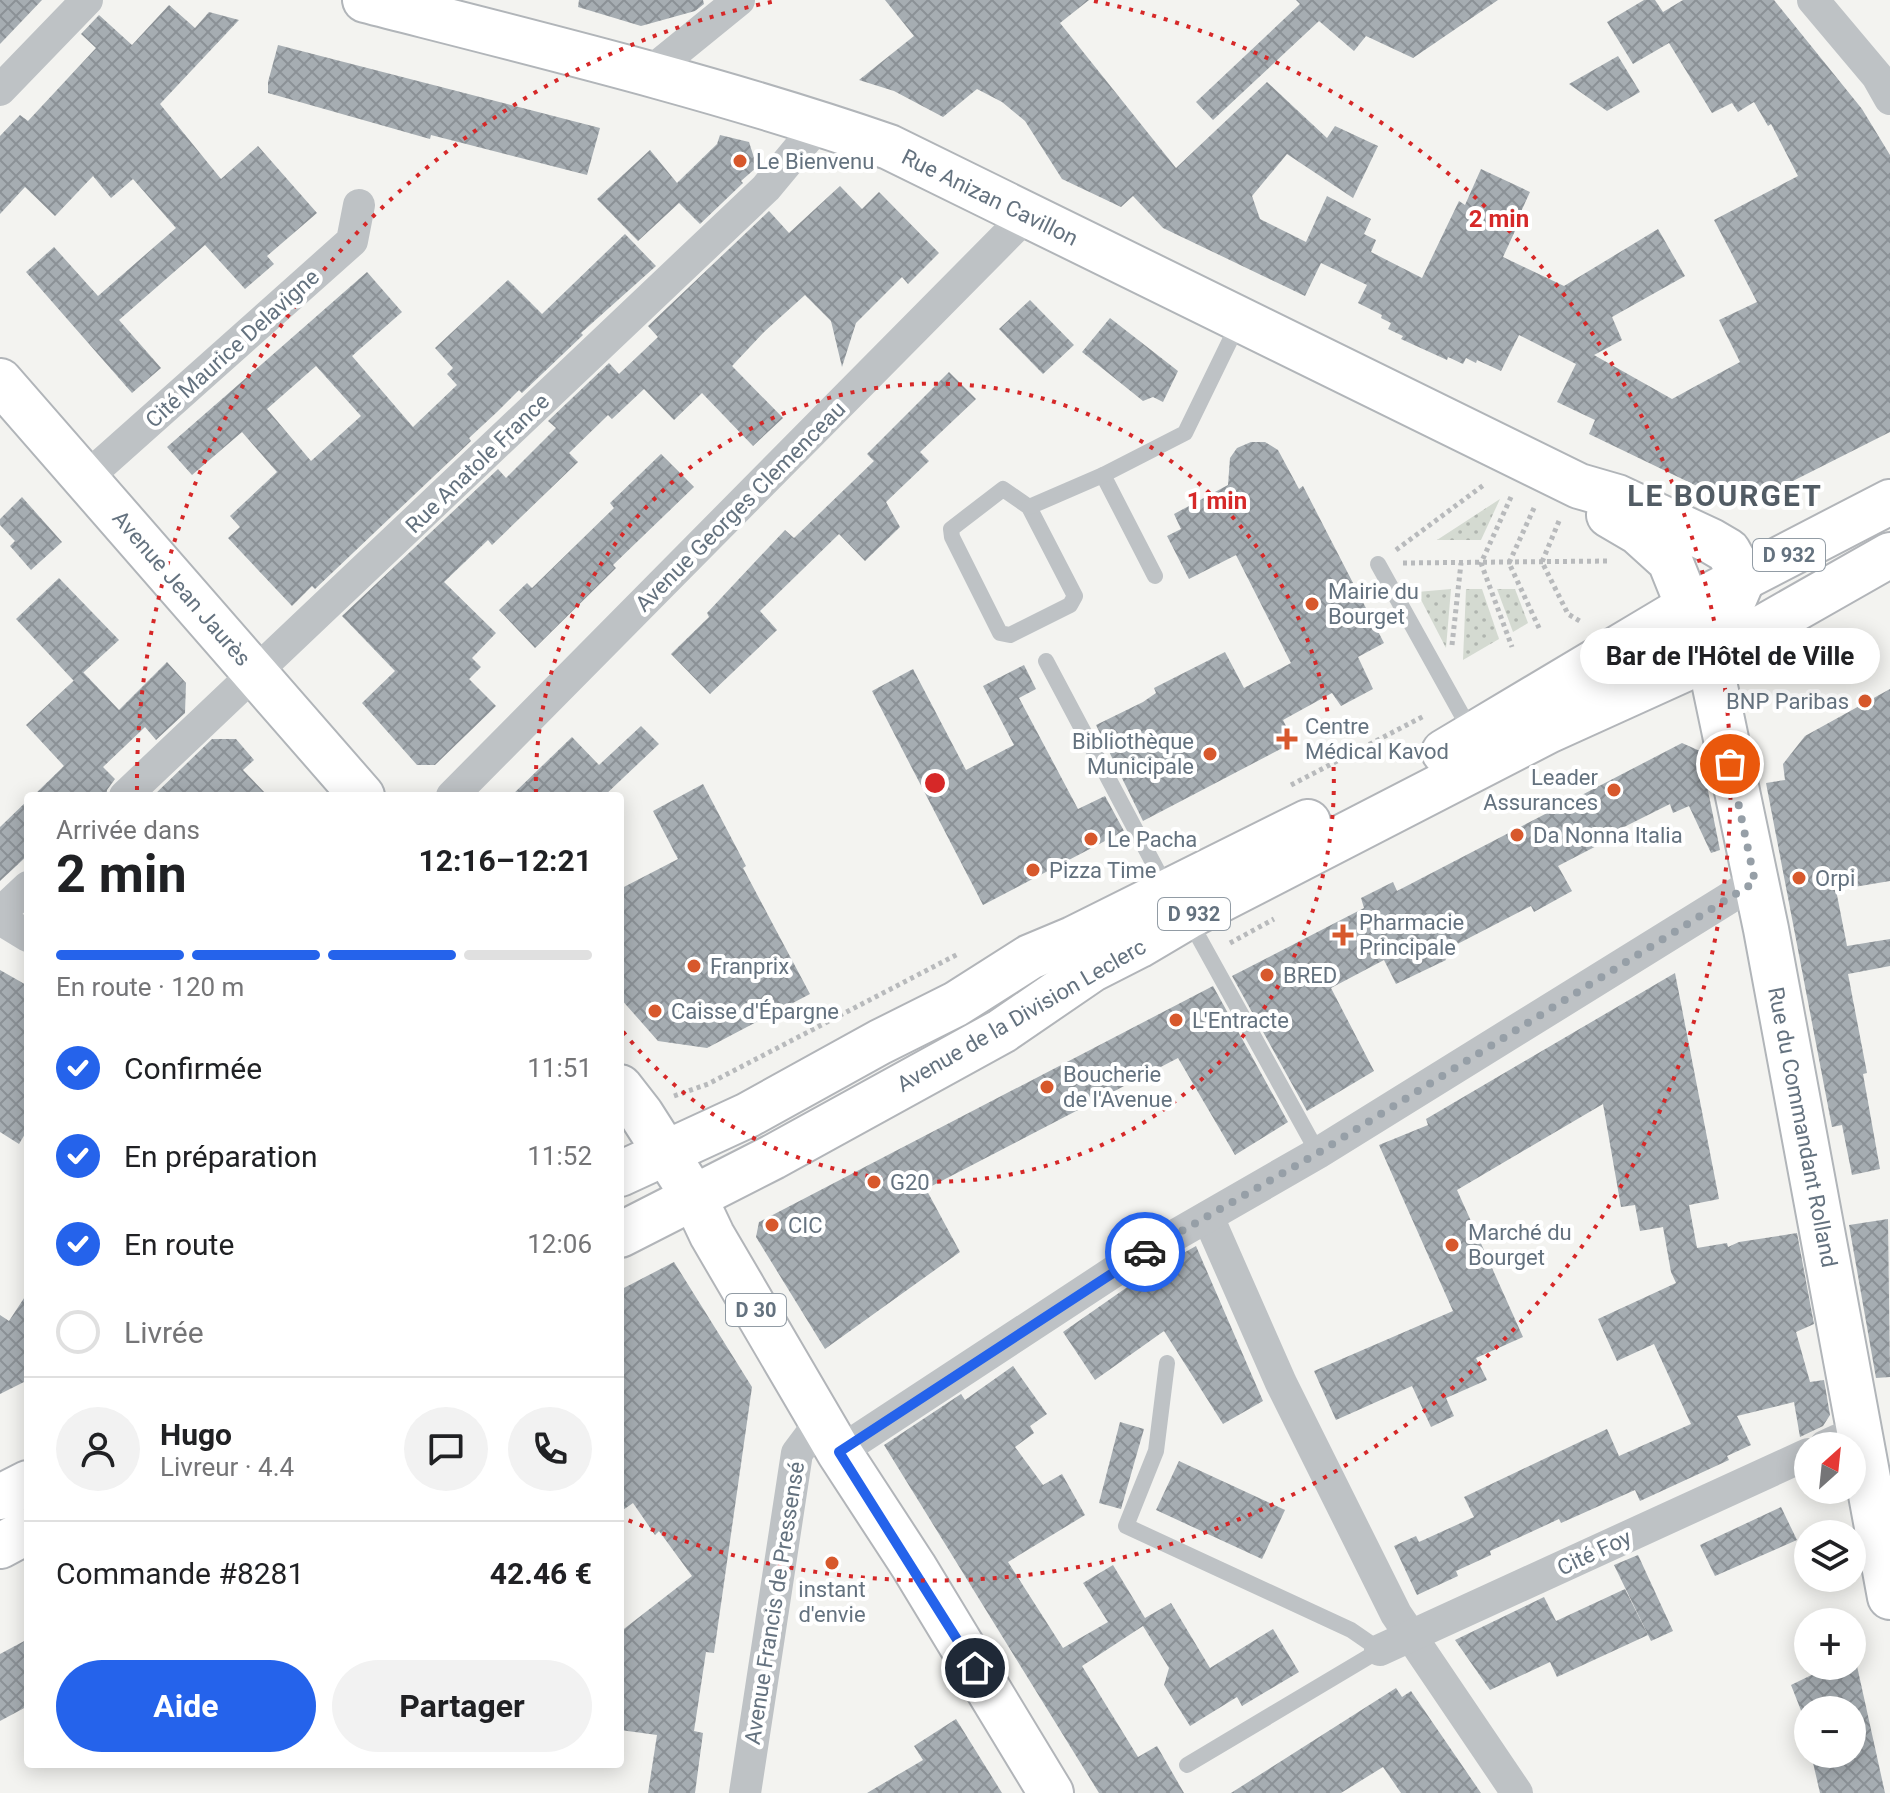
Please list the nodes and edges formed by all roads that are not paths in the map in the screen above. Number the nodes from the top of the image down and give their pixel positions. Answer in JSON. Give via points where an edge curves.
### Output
{"nodes":[{"id":1,"x":87,"y":0,"type":"edge"},
{"id":2,"x":365,"y":0,"type":"edge"},
{"id":3,"x":739,"y":0,"type":"edge"},
{"id":4,"x":1813,"y":0,"type":"edge"},
{"id":5,"x":648,"y":74,"type":"junction"},
{"id":6,"x":0,"y":90,"type":"edge"},
{"id":7,"x":1890,"y":99,"type":"edge"},
{"id":8,"x":820,"y":123,"type":"junction"},
{"id":9,"x":359,"y":205,"type":"dead end"},
{"id":10,"x":1027,"y":215,"type":"junction"},
{"id":11,"x":1240,"y":320,"type":"junction"},
{"id":12,"x":0,"y":381,"type":"edge"},
{"id":13,"x":1103,"y":475,"type":"junction"},
{"id":14,"x":85,"y":479,"type":"junction"},
{"id":15,"x":1890,"y":502,"type":"edge"},
{"id":16,"x":1569,"y":504,"type":"junction"},
{"id":17,"x":1029,"y":507,"type":"junction"},
{"id":18,"x":1890,"y":555,"type":"edge"},
{"id":19,"x":1378,"y":564,"type":"road end"},
{"id":20,"x":1155,"y":576,"type":"dead end"},
{"id":21,"x":1743,"y":578,"type":"junction"},
{"id":22,"x":1687,"y":607,"type":"junction"},
{"id":23,"x":1709,"y":658,"type":"junction"},
{"id":24,"x":1046,"y":661,"type":"dead end"},
{"id":25,"x":257,"y":673,"type":"junction"},
{"id":26,"x":1474,"y":736,"type":"junction"},
{"id":27,"x":129,"y":792,"type":"edge"},
{"id":28,"x":359,"y":792,"type":"edge"},
{"id":29,"x":456,"y":792,"type":"edge"},
{"id":30,"x":1755,"y":882,"type":"junction"},
{"id":31,"x":24,"y":891,"type":"edge"},
{"id":32,"x":1178,"y":904,"type":"junction"},
{"id":33,"x":0,"y":916,"type":"edge"},
{"id":34,"x":24,"y":933,"type":"edge"},
{"id":35,"x":624,"y":1093,"type":"edge"},
{"id":36,"x":666,"y":1152,"type":"junction"},
{"id":37,"x":1318,"y":1153,"type":"junction"},
{"id":38,"x":624,"y":1172,"type":"edge"},
{"id":39,"x":694,"y":1197,"type":"junction"},
{"id":40,"x":1208,"y":1217,"type":"junction"},
{"id":41,"x":624,"y":1233,"type":"edge"},
{"id":42,"x":1167,"y":1363,"type":"dead end"},
{"id":43,"x":1841,"y":1432,"type":"edge"},
{"id":44,"x":830,"y":1436,"type":"junction"},
{"id":45,"x":1794,"y":1460,"type":"edge"},
{"id":46,"x":24,"y":1485,"type":"edge"},
{"id":47,"x":0,"y":1497,"type":"edge"},
{"id":48,"x":1861,"y":1504,"type":"edge"},
{"id":49,"x":24,"y":1533,"type":"edge"},
{"id":50,"x":0,"y":1546,"type":"edge"},
{"id":51,"x":1890,"y":1597,"type":"edge"},
{"id":52,"x":1411,"y":1636,"type":"junction"},
{"id":53,"x":1380,"y":1650,"type":"junction"},
{"id":54,"x":1187,"y":1765,"type":"dead end"},
{"id":55,"x":745,"y":1793,"type":"edge"},
{"id":56,"x":1051,"y":1793,"type":"edge"},
{"id":57,"x":1517,"y":1793,"type":"edge"}],
"edges":[{"from":1,"to":6,"type":"street"},
{"from":2,"to":5,"type":"main road","name":"Rue Anizan Cavillon"},
{"from":3,"to":5,"type":"street"},
{"from":4,"to":7,"type":"street"},
{"from":5,"to":8,"type":"main road","name":"Rue Anizan Cavillon"},
{"from":8,"to":10,"type":"main road","name":"Rue Anizan Cavillon","via":[[889,147]]},
{"from":8,"to":25,"type":"street","name":"Rue Anatole France","via":[[766,188]]},
{"from":9,"to":14,"type":"street","name":"Cité Maurice Delavigne","via":[[352,241]]},
{"from":10,"to":11,"type":"main road","name":"Rue Anizan Cavillon"},
{"from":10,"to":29,"type":"street","name":"Avenue Georges Clemenceau"},
{"from":11,"to":13,"type":"lane","via":[[1185,433]]},
{"from":11,"to":16,"type":"main road","name":"Rue Anizan Cavillon"},
{"from":12,"to":14,"type":"main road","name":"Avenue Jean Jaurès"},
{"from":13,"to":17,"type":"lane"},
{"from":13,"to":20,"type":"lane"},
{"from":14,"to":25,"type":"main road","name":"Avenue Jean Jaurès"},
{"from":15,"to":21,"type":"main road","name":"Avenue de la Division Leclerc","number":"D 932"},
{"from":16,"to":21,"type":"main road","name":"Rue Anizan Cavillon","via":[[1617,497],[1728,551]]},
{"from":16,"to":22,"type":"main road","name":"Rue Anizan Cavillon","via":[[1638,532],[1670,561]]},
{"from":17,"to":17,"type":"lane","via":[[1003,489],[951,529],[1000,633],[1010,635],[1070,605],[1075,596]]},
{"from":18,"to":23,"type":"main road","name":"Avenue de la Division Leclerc","number":"D 932"},
{"from":19,"to":26,"type":"lane"},
{"from":21,"to":22,"type":"main road","name":"Avenue de la Division Leclerc","number":"D 932"},
{"from":21,"to":23,"type":"main road"},
{"from":22,"to":23,"type":"main road","name":"Rue Anizan Cavillon"},
{"from":22,"to":26,"type":"main road","name":"Avenue de la Division Leclerc","number":"D 932"},
{"from":23,"to":30,"type":"main road","name":"Rue du Commandant Rolland"},
{"from":23,"to":32,"type":"main road","name":"Avenue de la Division Leclerc","number":"D 932"},
{"from":24,"to":32,"type":"lane"},
{"from":25,"to":27,"type":"street","name":"Rue Anatole France"},
{"from":25,"to":28,"type":"main road","name":"Avenue Jean Jaurès"},
{"from":26,"to":32,"type":"main road","name":"Avenue de la Division Leclerc","number":"D 932","via":[[1219,864]]},
{"from":30,"to":37,"type":"street","name":"Avenue Francis de Pressensé"},
{"from":30,"to":43,"type":"main road","name":"Rue du Commandant Rolland","via":[[1805,1137]]},
{"from":31,"to":33,"type":"street"},
{"from":32,"to":36,"type":"main road","name":"Avenue de la Division Leclerc","number":"D 932","via":[[1030,957],[956,1004],[748,1115]]},
{"from":32,"to":37,"type":"lane"},
{"from":32,"to":39,"type":"main road","name":"Avenue de la Division Leclerc","number":"D 932","via":[[1138,946],[1091,970],[1002,1031]]},
{"from":33,"to":34,"type":"street"},
{"from":35,"to":36,"type":"main road"},
{"from":36,"to":38,"type":"main road","name":"Avenue de la Division Leclerc","number":"D 932"},
{"from":36,"to":39,"type":"main road"},
{"from":37,"to":40,"type":"street","name":"Avenue Francis de Pressensé"},
{"from":39,"to":41,"type":"main road","name":"Avenue de la Division Leclerc","number":"D 932"},
{"from":39,"to":44,"type":"main road","number":"D 30"},
{"from":40,"to":44,"type":"street","name":"Avenue Francis de Pressensé"},
{"from":40,"to":52,"type":"street","via":[[1281,1383]]},
{"from":42,"to":53,"type":"lane","via":[[1156,1451],[1126,1526],[1351,1630]]},
{"from":44,"to":55,"type":"street","name":"Avenue Francis de Pressensé","via":[[797,1453]]},
{"from":44,"to":56,"type":"main road","number":"D 30"},
{"from":45,"to":52,"type":"street","name":"Cité Foy"},
{"from":46,"to":47,"type":"main road"},
{"from":48,"to":51,"type":"main road","name":"Rue du Commandant Rolland"},
{"from":49,"to":50,"type":"main road"},
{"from":52,"to":53,"type":"street","name":"Cité Foy"},
{"from":52,"to":57,"type":"street"},
{"from":53,"to":54,"type":"lane"}]}
